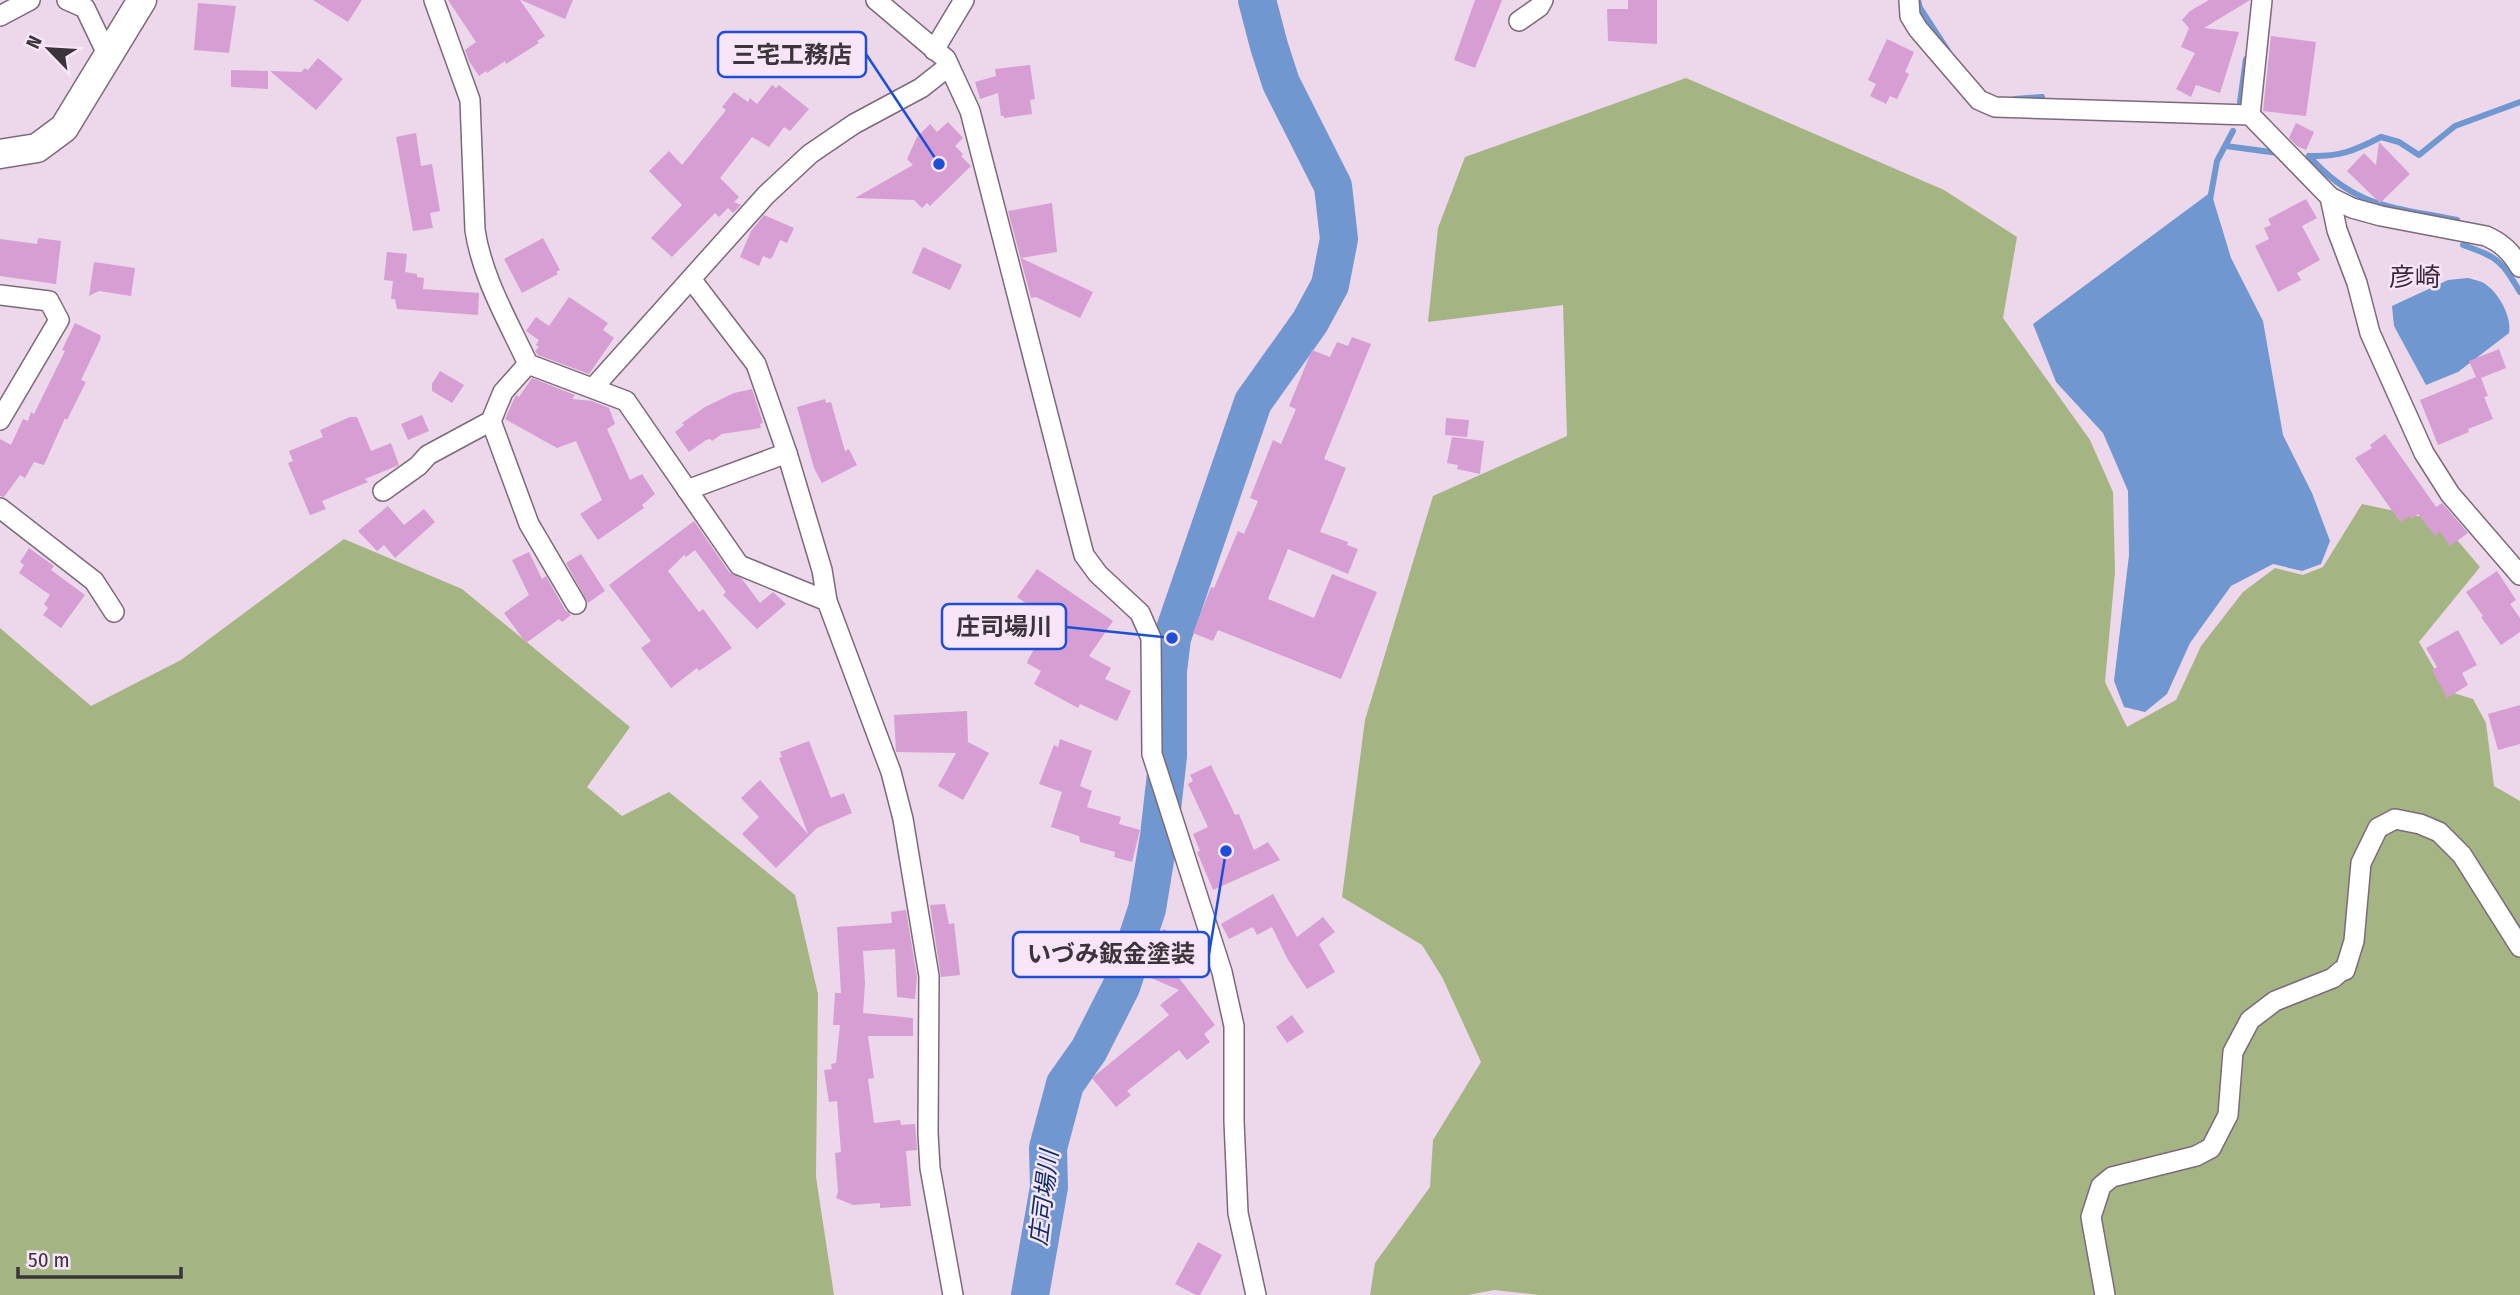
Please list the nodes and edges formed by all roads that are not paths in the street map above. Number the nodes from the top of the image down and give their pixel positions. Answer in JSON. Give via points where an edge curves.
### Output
{"nodes":[{"id":1,"x":30,"y":0,"type":"edge"},
{"id":2,"x":67,"y":0,"type":"edge"},
{"id":3,"x":142,"y":0,"type":"edge"},
{"id":4,"x":434,"y":0,"type":"edge"},
{"id":5,"x":876,"y":0,"type":"edge"},
{"id":6,"x":964,"y":0,"type":"edge"},
{"id":7,"x":1543,"y":0,"type":"edge"},
{"id":8,"x":1909,"y":0,"type":"edge"},
{"id":9,"x":2262,"y":0,"type":"edge"},
{"id":10,"x":0,"y":16,"type":"edge"},
{"id":11,"x":1519,"y":21,"type":"dead end"},
{"id":12,"x":934,"y":50,"type":"junction"},
{"id":13,"x":108,"y":56,"type":"junction"},
{"id":14,"x":949,"y":66,"type":"junction"},
{"id":15,"x":2250,"y":115,"type":"junction"},
{"id":16,"x":0,"y":154,"type":"edge"},
{"id":17,"x":2330,"y":197,"type":"junction"},
{"id":18,"x":2520,"y":267,"type":"edge"},
{"id":19,"x":691,"y":279,"type":"junction"},
{"id":20,"x":0,"y":295,"type":"edge"},
{"id":21,"x":528,"y":364,"type":"junction"},
{"id":22,"x":593,"y":388,"type":"junction"},
{"id":23,"x":0,"y":420,"type":"edge"},
{"id":24,"x":491,"y":421,"type":"junction"},
{"id":25,"x":787,"y":453,"type":"junction"},
{"id":26,"x":687,"y":490,"type":"junction"},
{"id":27,"x":383,"y":491,"type":"dead end"},
{"id":28,"x":0,"y":508,"type":"edge"},
{"id":29,"x":2520,"y":575,"type":"edge"},
{"id":30,"x":827,"y":601,"type":"junction"},
{"id":31,"x":576,"y":604,"type":"dead end"},
{"id":32,"x":114,"y":612,"type":"dead end"},
{"id":33,"x":2520,"y":947,"type":"edge"},
{"id":34,"x":953,"y":1295,"type":"edge"},
{"id":35,"x":1256,"y":1295,"type":"edge"},
{"id":36,"x":2105,"y":1295,"type":"edge"}],
"edges":[{"from":1,"to":10,"type":"street"},
{"from":2,"to":13,"type":"street","via":[[85,8]]},
{"from":3,"to":13,"type":"street"},
{"from":4,"to":21,"type":"street","via":[[470,100],[478,250]]},
{"from":5,"to":12,"type":"street"},
{"from":6,"to":12,"type":"street"},
{"from":7,"to":11,"type":"street"},
{"from":8,"to":15,"type":"street","via":[[1910,16],[1918,29],[1979,100],[1995,107]]},
{"from":9,"to":15,"type":"street"},
{"from":12,"to":14,"type":"street"},
{"from":13,"to":16,"type":"street","via":[[64,128],[37,148]]},
{"from":14,"to":19,"type":"street","via":[[810,154],[766,195]]},
{"from":14,"to":35,"type":"street","via":[[970,111],[1084,555],[1140,613],[1151,638],[1152,754],[1222,972],[1234,1026],[1238,1213]]},
{"from":15,"to":17,"type":"street"},
{"from":17,"to":18,"type":"street","via":[[2381,216],[2486,236],[2500,242]]},
{"from":17,"to":29,"type":"street","via":[[2370,333],[2424,453],[2450,494]]},
{"from":19,"to":22,"type":"street"},
{"from":19,"to":25,"type":"street","via":[[756,364]]},
{"from":20,"to":23,"type":"street","via":[[49,301],[59,320]]},
{"from":21,"to":22,"type":"street"},
{"from":21,"to":24,"type":"street","via":[[503,392]]},
{"from":22,"to":26,"type":"street","via":[[626,401]]},
{"from":24,"to":27,"type":"street","via":[[428,455]]},
{"from":24,"to":31,"type":"street","via":[[529,524]]},
{"from":25,"to":26,"type":"street"},
{"from":25,"to":30,"type":"street"},
{"from":26,"to":30,"type":"street","via":[[739,565]]},
{"from":28,"to":32,"type":"street","via":[[94,581]]},
{"from":30,"to":34,"type":"street","via":[[891,772],[905,833],[929,976],[930,1168]]},
{"from":33,"to":36,"type":"street","via":[[2462,855],[2439,832],[2395,819],[2378,828],[2361,863],[2354,941],[2345,970],[2275,1000],[2250,1020],[2233,1052],[2228,1115],[2211,1148],[2112,1177],[2101,1186],[2091,1217]]}]}
